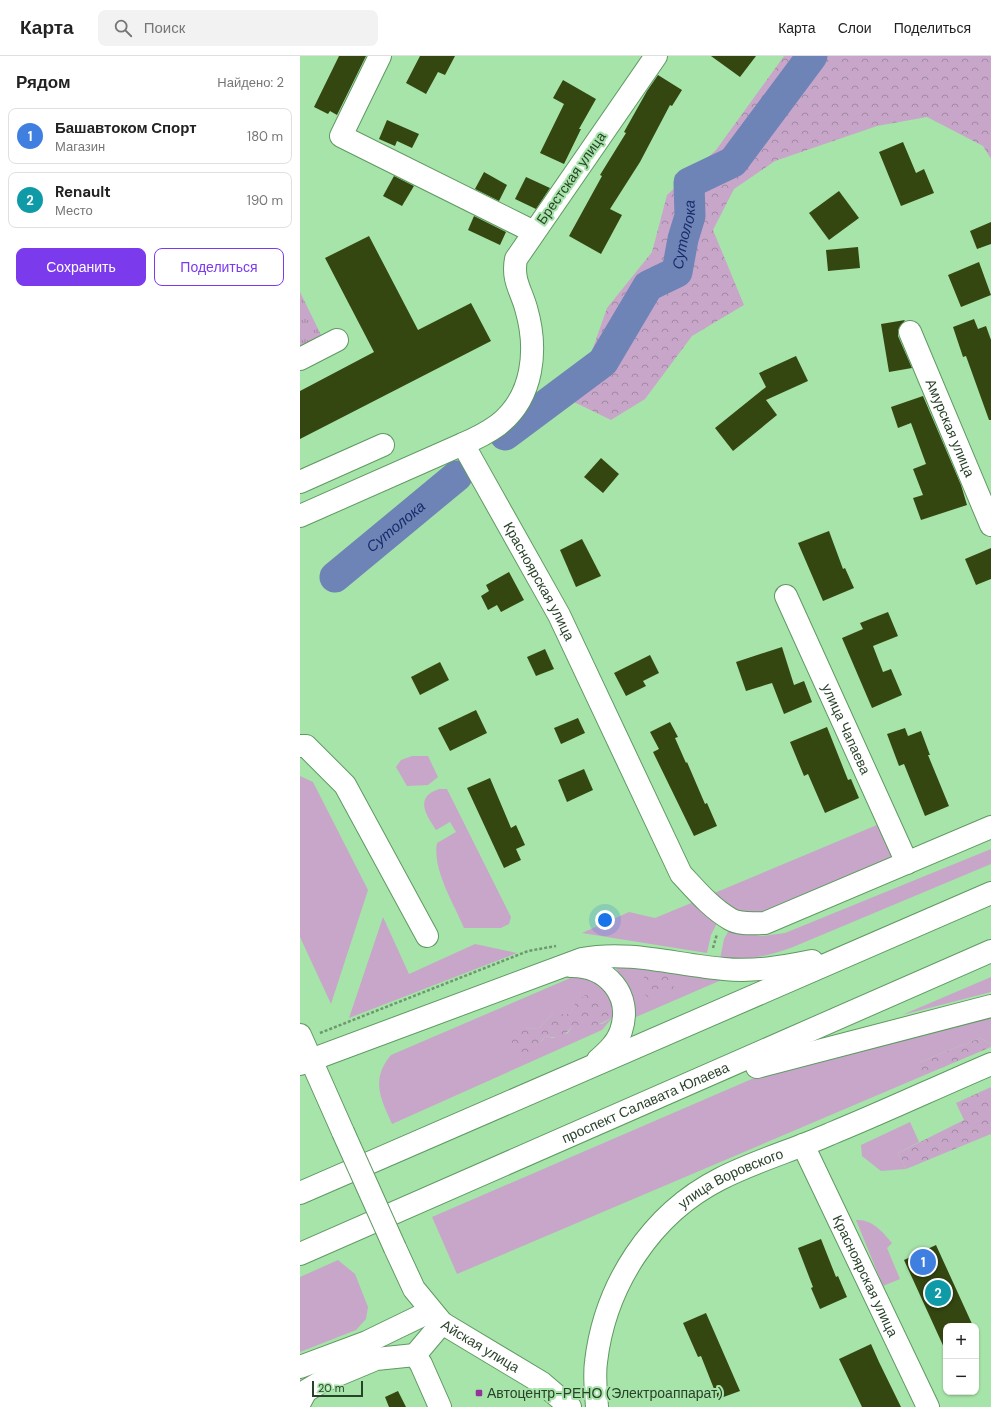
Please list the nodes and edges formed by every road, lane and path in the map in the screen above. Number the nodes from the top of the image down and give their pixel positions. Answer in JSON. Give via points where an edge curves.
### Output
{"nodes":[{"id":1,"x":380,"y":56,"type":"edge"},
{"id":2,"x":656,"y":56,"type":"edge"},
{"id":3,"x":534,"y":232,"type":"junction"},
{"id":4,"x":910,"y":332,"type":"dead end"},
{"id":5,"x":337,"y":340,"type":"dead end"},
{"id":6,"x":300,"y":359,"type":"edge"},
{"id":7,"x":463,"y":444,"type":"junction"},
{"id":8,"x":383,"y":445,"type":"dead end"},
{"id":9,"x":300,"y":482,"type":"edge"},
{"id":10,"x":300,"y":516,"type":"edge"},
{"id":11,"x":991,"y":525,"type":"edge"},
{"id":12,"x":786,"y":596,"type":"dead end"},
{"id":13,"x":302,"y":743,"type":"edge"},
{"id":14,"x":991,"y":827,"type":"edge"},
{"id":15,"x":906,"y":863,"type":"junction"},
{"id":16,"x":991,"y":893,"type":"edge"},
{"id":17,"x":427,"y":936,"type":"dead end"},
{"id":18,"x":860,"y":950,"type":"junction"},
{"id":19,"x":991,"y":951,"type":"edge"},
{"id":20,"x":559,"y":967,"type":"junction"},
{"id":21,"x":991,"y":1006,"type":"edge"},
{"id":22,"x":300,"y":1035,"type":"edge"},
{"id":23,"x":305,"y":1062,"type":"edge"},
{"id":24,"x":991,"y":1064,"type":"edge"},
{"id":25,"x":590,"y":1067,"type":"junction"},
{"id":26,"x":662,"y":1096,"type":"junction"},
{"id":27,"x":803,"y":1145,"type":"junction"},
{"id":28,"x":300,"y":1193,"type":"edge"},
{"id":29,"x":300,"y":1254,"type":"edge"},
{"id":30,"x":437,"y":1317,"type":"junction"},
{"id":31,"x":415,"y":1355,"type":"junction"},
{"id":32,"x":300,"y":1367,"type":"edge"},
{"id":33,"x":300,"y":1402,"type":"edge"},
{"id":34,"x":440,"y":1407,"type":"edge"},
{"id":35,"x":570,"y":1407,"type":"edge"},
{"id":36,"x":597,"y":1407,"type":"edge"},
{"id":37,"x":928,"y":1407,"type":"edge"}],
"edges":[{"from":1,"to":3,"type":"main road","via":[[341,136]]},
{"from":2,"to":3,"type":"main road","name":"Брестская улица"},
{"from":3,"to":7,"type":"main road","name":"Брестская улица","via":[[516,259],[514,268],[514,277],[526,307],[533,345],[532,368],[525,391],[512,411],[498,425]]},
{"from":4,"to":11,"type":"main road","name":"Амурская улица"},
{"from":5,"to":6,"type":"main road"},
{"from":7,"to":10,"type":"main road"},
{"from":7,"to":15,"type":"main road","name":"Красноярская улица","via":[[560,615],[681,874],[703,898],[731,920],[765,923]]},
{"from":8,"to":9,"type":"main road"},
{"from":12,"to":15,"type":"main road","name":"улица Чапаева"},
{"from":13,"to":17,"type":"main road","via":[[345,785]]},
{"from":14,"to":15,"type":"main road","name":"Красноярская улица"},
{"from":16,"to":18,"type":"main road"},
{"from":18,"to":20,"type":"main road","via":[[790,966],[752,970],[615,956],[582,959]]},
{"from":18,"to":25,"type":"main road"},
{"from":19,"to":26,"type":"main road","name":"проспект Салавата Юлаева"},
{"from":20,"to":23,"type":"main road"},
{"from":20,"to":25,"type":"main road","via":[[578,966],[602,973],[611,980],[622,1001],[624,1016],[621,1031],[614,1044]]},
{"from":21,"to":26,"type":"main road","via":[[730,1074]]},
{"from":22,"to":23,"type":"main road"},
{"from":23,"to":30,"type":"main road","bridge":true,"via":[[343,1132],[414,1289]]},
{"from":24,"to":27,"type":"main road","name":"улица Воровского"},
{"from":25,"to":28,"type":"main road"},
{"from":26,"to":29,"type":"main road","name":"проспект Салавата Юлаева"},
{"from":27,"to":36,"type":"main road","name":"улица Воровского","via":[[720,1179],[694,1194],[648,1237],[630,1261],[606,1313],[596,1363]]},
{"from":27,"to":37,"type":"main road","name":"Красноярская улица"},
{"from":30,"to":31,"type":"main road"},
{"from":30,"to":32,"type":"main road"},
{"from":30,"to":35,"type":"main road","name":"Айская улица","via":[[542,1383]]},
{"from":31,"to":33,"type":"main road","via":[[376,1359],[321,1382],[306,1391]]},
{"from":31,"to":34,"type":"main road"}]}
